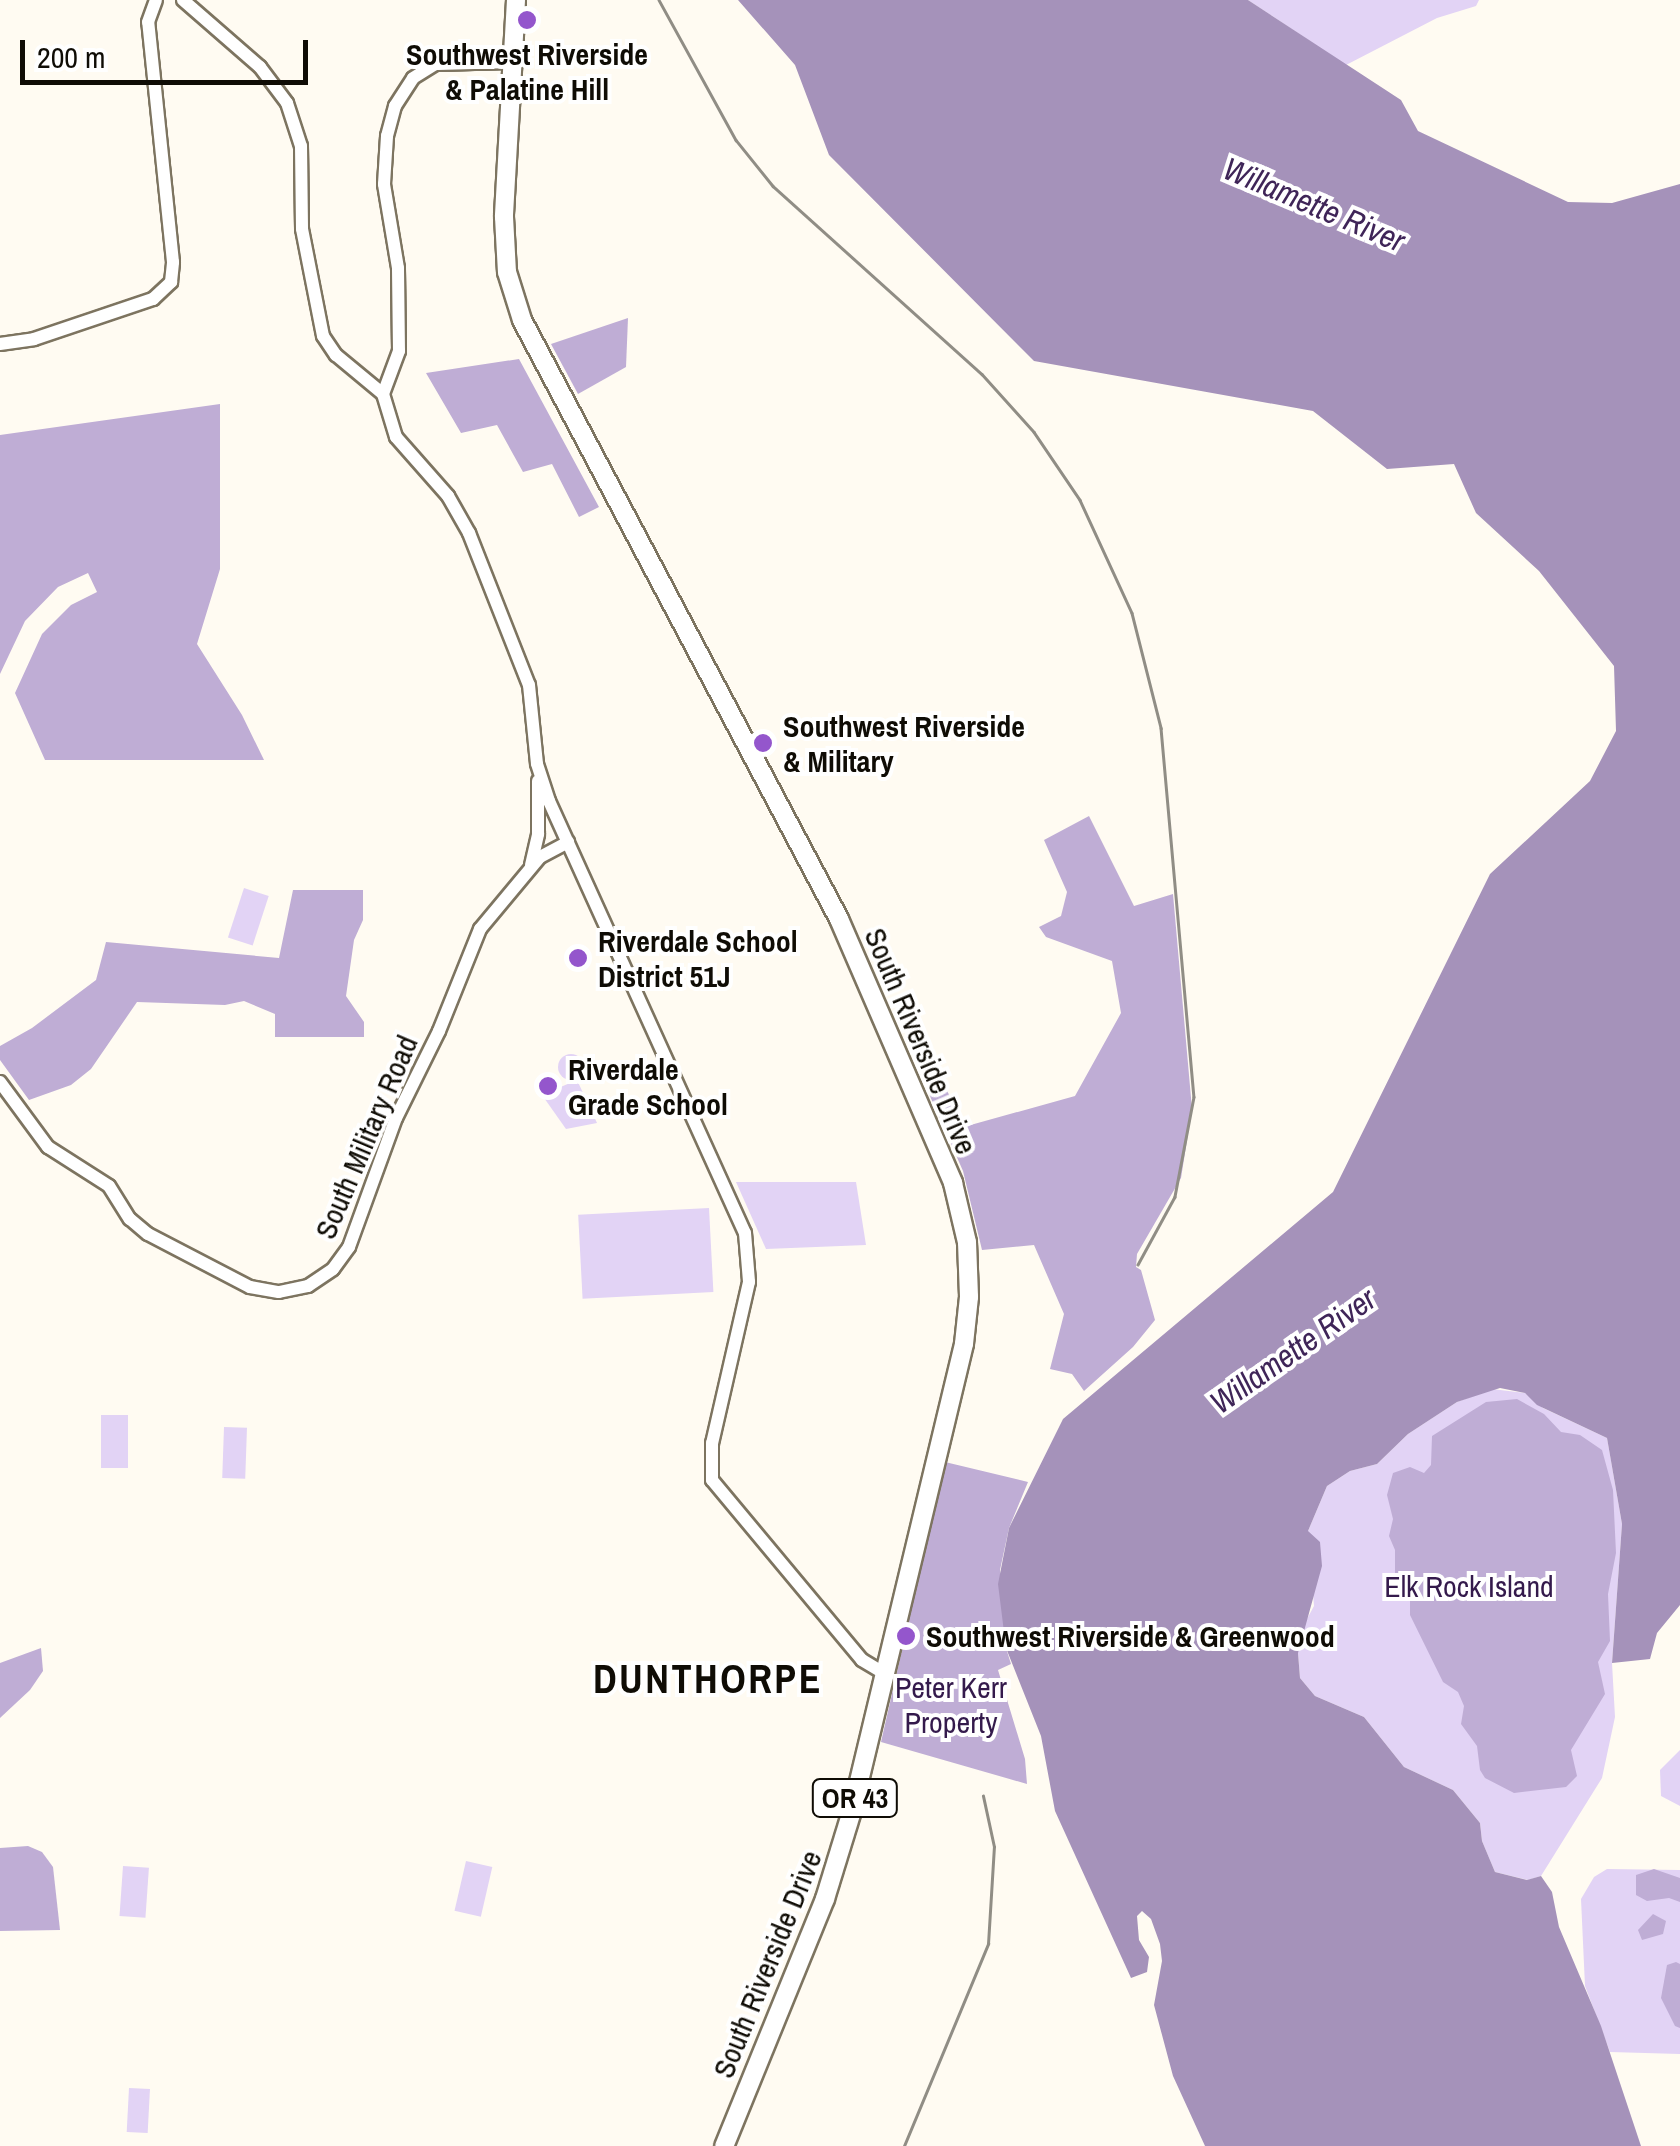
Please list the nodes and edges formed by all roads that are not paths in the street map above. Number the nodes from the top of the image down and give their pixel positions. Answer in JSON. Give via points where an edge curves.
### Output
{"nodes":[{"id":1,"x":156,"y":0,"type":"edge"},
{"id":2,"x":183,"y":0,"type":"edge"},
{"id":3,"x":516,"y":0,"type":"edge"},
{"id":4,"x":514,"y":62,"type":"junction"},
{"id":5,"x":0,"y":344,"type":"edge"},
{"id":6,"x":383,"y":394,"type":"junction"},
{"id":7,"x":538,"y":764,"type":"junction"},
{"id":8,"x":568,"y":842,"type":"junction"},
{"id":9,"x":530,"y":868,"type":"junction"},
{"id":10,"x":0,"y":1082,"type":"edge"},
{"id":11,"x":884,"y":1673,"type":"junction"},
{"id":12,"x":724,"y":2146,"type":"edge"}],
"edges":[{"from":1,"to":5,"type":"street","via":[[148,22],[171,282],[153,299]]},
{"from":2,"to":6,"type":"street","via":[[268,75],[290,111],[301,146],[302,228],[322,336]]},
{"from":3,"to":4,"type":"main road","name":"South Riverside Drive","number":"OR 43"},
{"from":4,"to":6,"type":"street","via":[[435,64],[408,83],[396,106],[384,171],[398,268],[399,358]]},
{"from":4,"to":11,"type":"main road","name":"South Riverside Drive","number":"OR 43","via":[[504,217],[508,272],[522,320],[838,919],[924,1111],[963,1219],[969,1280],[964,1344]]},
{"from":6,"to":7,"type":"street","via":[[396,438],[453,503],[469,533],[529,685]]},
{"from":7,"to":8,"type":"street"},
{"from":7,"to":9,"type":"street","via":[[538,834]]},
{"from":8,"to":9,"type":"street","name":"South Military Road"},
{"from":8,"to":11,"type":"street","via":[[749,1247],[747,1291],[710,1456],[712,1480],[862,1660]]},
{"from":9,"to":10,"type":"street","name":"South Military Road","via":[[472,944],[349,1246],[308,1286],[250,1288],[148,1234],[109,1186],[48,1147]]},
{"from":11,"to":12,"type":"main road","name":"South Riverside Drive","number":"OR 43","via":[[840,1855]]}]}
